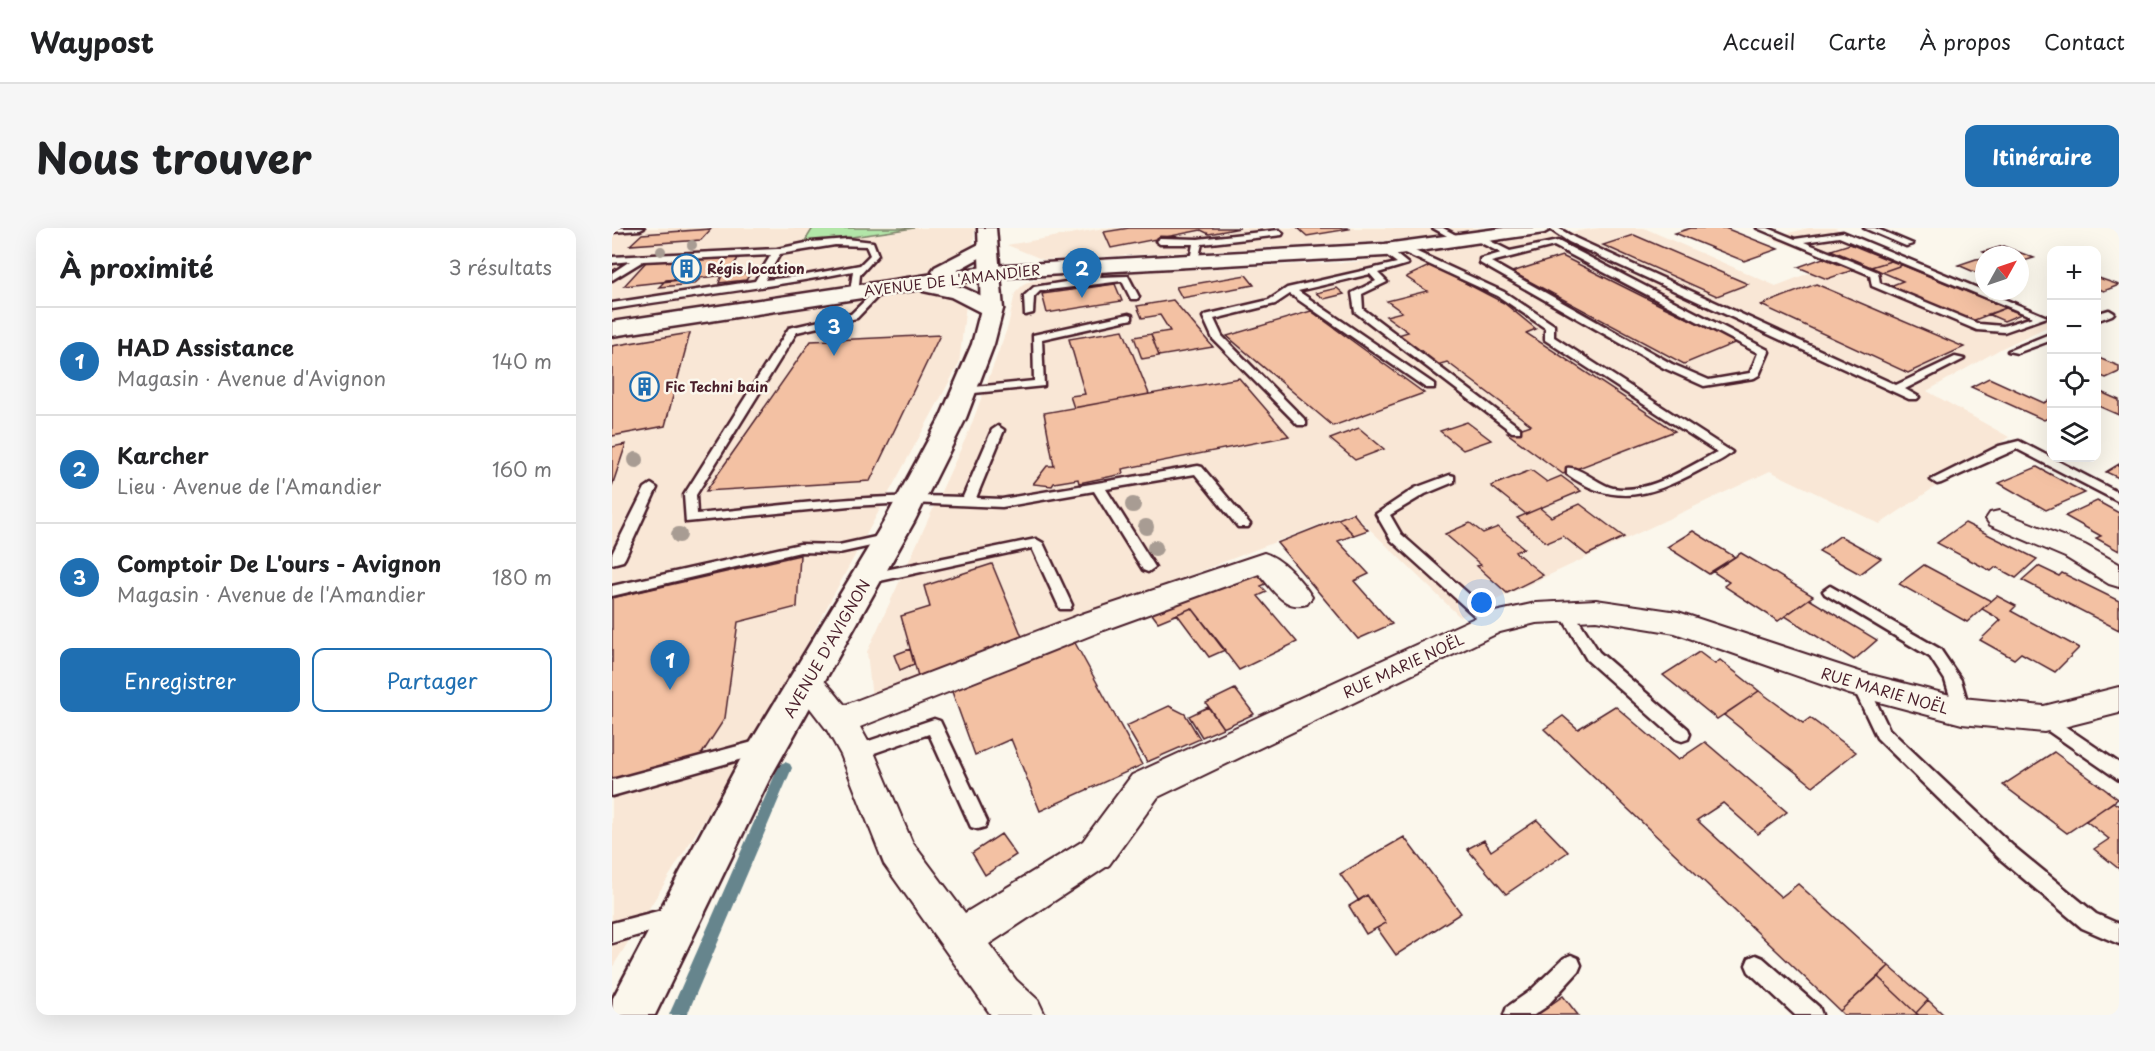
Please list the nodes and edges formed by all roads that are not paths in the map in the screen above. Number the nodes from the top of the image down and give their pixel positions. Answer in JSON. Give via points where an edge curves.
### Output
{"nodes":[{"id":1,"x":640,"y":228,"type":"edge"},
{"id":2,"x":1437,"y":228,"type":"edge"},
{"id":3,"x":1544,"y":228,"type":"edge"},
{"id":4,"x":1552,"y":228,"type":"edge"},
{"id":5,"x":1761,"y":228,"type":"edge"},
{"id":6,"x":1868,"y":228,"type":"edge"},
{"id":7,"x":612,"y":230,"type":"edge"},
{"id":8,"x":1279,"y":233,"type":"dead end"},
{"id":9,"x":1469,"y":239,"type":"junction"},
{"id":10,"x":1160,"y":241,"type":"dead end"},
{"id":11,"x":1795,"y":241,"type":"junction"},
{"id":12,"x":1909,"y":244,"type":"dead end"},
{"id":13,"x":988,"y":249,"type":"edge"},
{"id":14,"x":1393,"y":249,"type":"junction"},
{"id":15,"x":1196,"y":251,"type":"junction"},
{"id":16,"x":777,"y":252,"type":"junction"},
{"id":17,"x":1509,"y":254,"type":"junction"},
{"id":18,"x":641,"y":258,"type":"junction"},
{"id":19,"x":612,"y":260,"type":"edge"},
{"id":20,"x":862,"y":267,"type":"junction"},
{"id":21,"x":1372,"y":272,"type":"junction"},
{"id":22,"x":1097,"y":273,"type":"junction"},
{"id":23,"x":612,"y":277,"type":"edge"},
{"id":24,"x":758,"y":283,"type":"junction"},
{"id":25,"x":907,"y":285,"type":"junction"},
{"id":26,"x":880,"y":289,"type":"junction"},
{"id":27,"x":1290,"y":290,"type":"junction"},
{"id":28,"x":855,"y":292,"type":"junction"},
{"id":29,"x":1134,"y":297,"type":"dead end"},
{"id":30,"x":612,"y":306,"type":"edge"},
{"id":31,"x":992,"y":309,"type":"junction"},
{"id":32,"x":1028,"y":313,"type":"dead end"},
{"id":33,"x":2109,"y":313,"type":"dead end"},
{"id":34,"x":2101,"y":316,"type":"edge"},
{"id":35,"x":1129,"y":317,"type":"dead end"},
{"id":36,"x":612,"y":329,"type":"edge"},
{"id":37,"x":2047,"y":338,"type":"edge"},
{"id":38,"x":2013,"y":351,"type":"dead end"},
{"id":39,"x":1959,"y":359,"type":"dead end"},
{"id":40,"x":1430,"y":386,"type":"dead end"},
{"id":41,"x":1896,"y":389,"type":"junction"},
{"id":42,"x":963,"y":391,"type":"junction"},
{"id":43,"x":1913,"y":397,"type":"dead end"},
{"id":44,"x":1302,"y":423,"type":"dead end"},
{"id":45,"x":998,"y":430,"type":"dead end"},
{"id":46,"x":1516,"y":430,"type":"dead end"},
{"id":47,"x":1571,"y":471,"type":"dead end"},
{"id":48,"x":1450,"y":479,"type":"dead end"},
{"id":49,"x":1937,"y":480,"type":"dead end"},
{"id":50,"x":1098,"y":487,"type":"junction"},
{"id":51,"x":651,"y":488,"type":"dead end"},
{"id":52,"x":2119,"y":498,"type":"edge"},
{"id":53,"x":911,"y":499,"type":"junction"},
{"id":54,"x":968,"y":501,"type":"junction"},
{"id":55,"x":1999,"y":519,"type":"dead end"},
{"id":56,"x":1244,"y":524,"type":"dead end"},
{"id":57,"x":890,"y":538,"type":"junction"},
{"id":58,"x":612,"y":559,"type":"edge"},
{"id":59,"x":1148,"y":567,"type":"dead end"},
{"id":60,"x":2119,"y":577,"type":"edge"},
{"id":61,"x":866,"y":579,"type":"junction"},
{"id":62,"x":612,"y":591,"type":"edge"},
{"id":63,"x":1830,"y":591,"type":"dead end"},
{"id":64,"x":1297,"y":597,"type":"dead end"},
{"id":65,"x":1065,"y":605,"type":"dead end"},
{"id":66,"x":1566,"y":612,"type":"junction"},
{"id":67,"x":1492,"y":623,"type":"junction"},
{"id":68,"x":806,"y":682,"type":"junction"},
{"id":69,"x":1860,"y":685,"type":"junction"},
{"id":70,"x":2119,"y":700,"type":"edge"},
{"id":71,"x":1962,"y":711,"type":"junction"},
{"id":72,"x":2044,"y":719,"type":"junction"},
{"id":73,"x":1682,"y":734,"type":"dead end"},
{"id":74,"x":848,"y":737,"type":"junction"},
{"id":75,"x":769,"y":744,"type":"junction"},
{"id":76,"x":2119,"y":773,"type":"edge"},
{"id":77,"x":612,"y":788,"type":"edge"},
{"id":78,"x":978,"y":821,"type":"dead end"},
{"id":79,"x":682,"y":913,"type":"junction"},
{"id":80,"x":612,"y":933,"type":"edge"},
{"id":81,"x":2119,"y":934,"type":"edge"},
{"id":82,"x":960,"y":939,"type":"junction"},
{"id":83,"x":1571,"y":964,"type":"dead end"},
{"id":84,"x":1756,"y":965,"type":"dead end"},
{"id":85,"x":630,"y":1015,"type":"edge"},
{"id":86,"x":1023,"y":1015,"type":"edge"},
{"id":87,"x":1515,"y":1015,"type":"edge"},
{"id":88,"x":1811,"y":1015,"type":"edge"}],
"edges":[{"from":1,"to":7,"type":"lane"},
{"from":2,"to":9,"type":"lane"},
{"from":3,"to":9,"type":"main road","name":"AVENUE DE L'AMANDIER"},
{"from":4,"to":41,"type":"lane"},
{"from":5,"to":11,"type":"lane"},
{"from":6,"to":12,"type":"lane"},
{"from":8,"to":15,"type":"lane"},
{"from":9,"to":14,"type":"main road","name":"AVENUE DE L'AMANDIER"},
{"from":9,"to":17,"type":"lane"},
{"from":10,"to":15,"type":"lane"},
{"from":11,"to":11,"type":"lane","via":[[1875,274],[1875,284],[1977,327],[2004,329],[2042,316],[1840,234]]},
{"from":13,"to":22,"type":"main road","name":"AVENUE DE L'AMANDIER"},
{"from":13,"to":25,"type":"main road","name":"AVENUE DE L'AMANDIER"},
{"from":13,"to":31,"type":"main road","name":"AVENUE D'AVIGNON"},
{"from":14,"to":15,"type":"main road","name":"AVENUE DE L'AMANDIER"},
{"from":14,"to":21,"type":"lane","via":[[1404,264]]},
{"from":14,"to":47,"type":"lane","via":[[1501,294],[1550,327],[1549,338],[1726,452],[1652,487],[1617,492]]},
{"from":15,"to":22,"type":"main road","name":"AVENUE DE L'AMANDIER"},
{"from":16,"to":18,"type":"lane"},
{"from":16,"to":20,"type":"lane","via":[[851,241],[870,244],[874,255]]},
{"from":16,"to":24,"type":"lane"},
{"from":17,"to":17,"type":"lane","via":[[1555,243],[1764,352],[1754,375],[1708,384],[1668,366],[1483,261]]},
{"from":18,"to":19,"type":"lane"},
{"from":18,"to":23,"type":"lane"},
{"from":20,"to":24,"type":"lane"},
{"from":20,"to":28,"type":"lane","via":[[856,274]]},
{"from":21,"to":27,"type":"lane"},
{"from":21,"to":46,"type":"lane","via":[[1382,282],[1357,293],[1358,310]]},
{"from":22,"to":29,"type":"lane","via":[[1125,278]]},
{"from":22,"to":32,"type":"lane","via":[[1037,289],[1029,296]]},
{"from":24,"to":30,"type":"lane"},
{"from":25,"to":26,"type":"main road","name":"AVENUE DE L'AMANDIER"},
{"from":25,"to":31,"type":"main road","via":[[957,291]]},
{"from":26,"to":28,"type":"main road","name":"AVENUE DE L'AMANDIER"},
{"from":26,"to":53,"type":"lane","via":[[854,316],[793,330],[690,495],[691,519]]},
{"from":27,"to":40,"type":"lane"},
{"from":27,"to":44,"type":"lane","via":[[1272,302],[1208,317],[1217,337]]},
{"from":28,"to":36,"type":"main road","name":"AVENUE DE L'AMANDIER"},
{"from":31,"to":42,"type":"main road","name":"AVENUE D'AVIGNON","via":[[983,344]]},
{"from":33,"to":34,"type":"lane"},
{"from":35,"to":42,"type":"lane","via":[[1037,337],[1040,384]]},
{"from":37,"to":38,"type":"lane"},
{"from":39,"to":41,"type":"lane"},
{"from":41,"to":43,"type":"lane"},
{"from":42,"to":53,"type":"main road","name":"AVENUE D'AVIGNON"},
{"from":45,"to":54,"type":"lane"},
{"from":48,"to":67,"type":"lane","via":[[1420,490],[1383,514],[1396,537]]},
{"from":49,"to":52,"type":"lane","via":[[2019,445]]},
{"from":50,"to":54,"type":"lane","via":[[1002,503]]},
{"from":50,"to":56,"type":"lane","via":[[1198,470]]},
{"from":50,"to":59,"type":"lane"},
{"from":51,"to":58,"type":"lane","via":[[618,558]]},
{"from":53,"to":54,"type":"lane"},
{"from":53,"to":57,"type":"main road","name":"AVENUE D'AVIGNON"},
{"from":55,"to":60,"type":"street","via":[[2075,550]]},
{"from":57,"to":61,"type":"main road","name":"AVENUE D'AVIGNON"},
{"from":57,"to":62,"type":"lane","via":[[839,549],[800,548]]},
{"from":61,"to":65,"type":"lane","via":[[1036,543]]},
{"from":61,"to":68,"type":"main road","name":"AVENUE D'AVIGNON"},
{"from":63,"to":71,"type":"lane","via":[[1935,653],[1958,688]]},
{"from":64,"to":74,"type":"street","via":[[1264,562],[1093,622]]},
{"from":66,"to":67,"type":"street","name":"RUE MARIE NOËL","via":[[1536,613]]},
{"from":66,"to":69,"type":"street","name":"RUE MARIE NOËL","via":[[1596,610],[1678,623]]},
{"from":66,"to":73,"type":"lane","via":[[1593,656]]},
{"from":67,"to":82,"type":"street","name":"RUE MARIE NOËL","via":[[1144,786],[1096,853]]},
{"from":68,"to":74,"type":"street"},
{"from":68,"to":75,"type":"main road","name":"AVENUE D'AVIGNON"},
{"from":69,"to":71,"type":"street","name":"RUE MARIE NOËL"},
{"from":69,"to":81,"type":"lane","via":[[1882,733],[2006,852],[2089,921]]},
{"from":70,"to":72,"type":"street","name":"RUE MARIE NOËL"},
{"from":71,"to":72,"type":"street","name":"RUE MARIE NOËL"},
{"from":72,"to":76,"type":"lane"},
{"from":74,"to":78,"type":"lane","via":[[934,726]]},
{"from":74,"to":82,"type":"street","via":[[897,852]]},
{"from":75,"to":77,"type":"lane"},
{"from":75,"to":79,"type":"main road","name":"AVENUE D'AVIGNON"},
{"from":79,"to":80,"type":"lane"},
{"from":79,"to":85,"type":"main road","name":"AVENUE D'AVIGNON"},
{"from":82,"to":86,"type":"street","via":[[1000,995]]},
{"from":83,"to":87,"type":"lane","via":[[1538,999]]},
{"from":84,"to":88,"type":"lane"}]}
